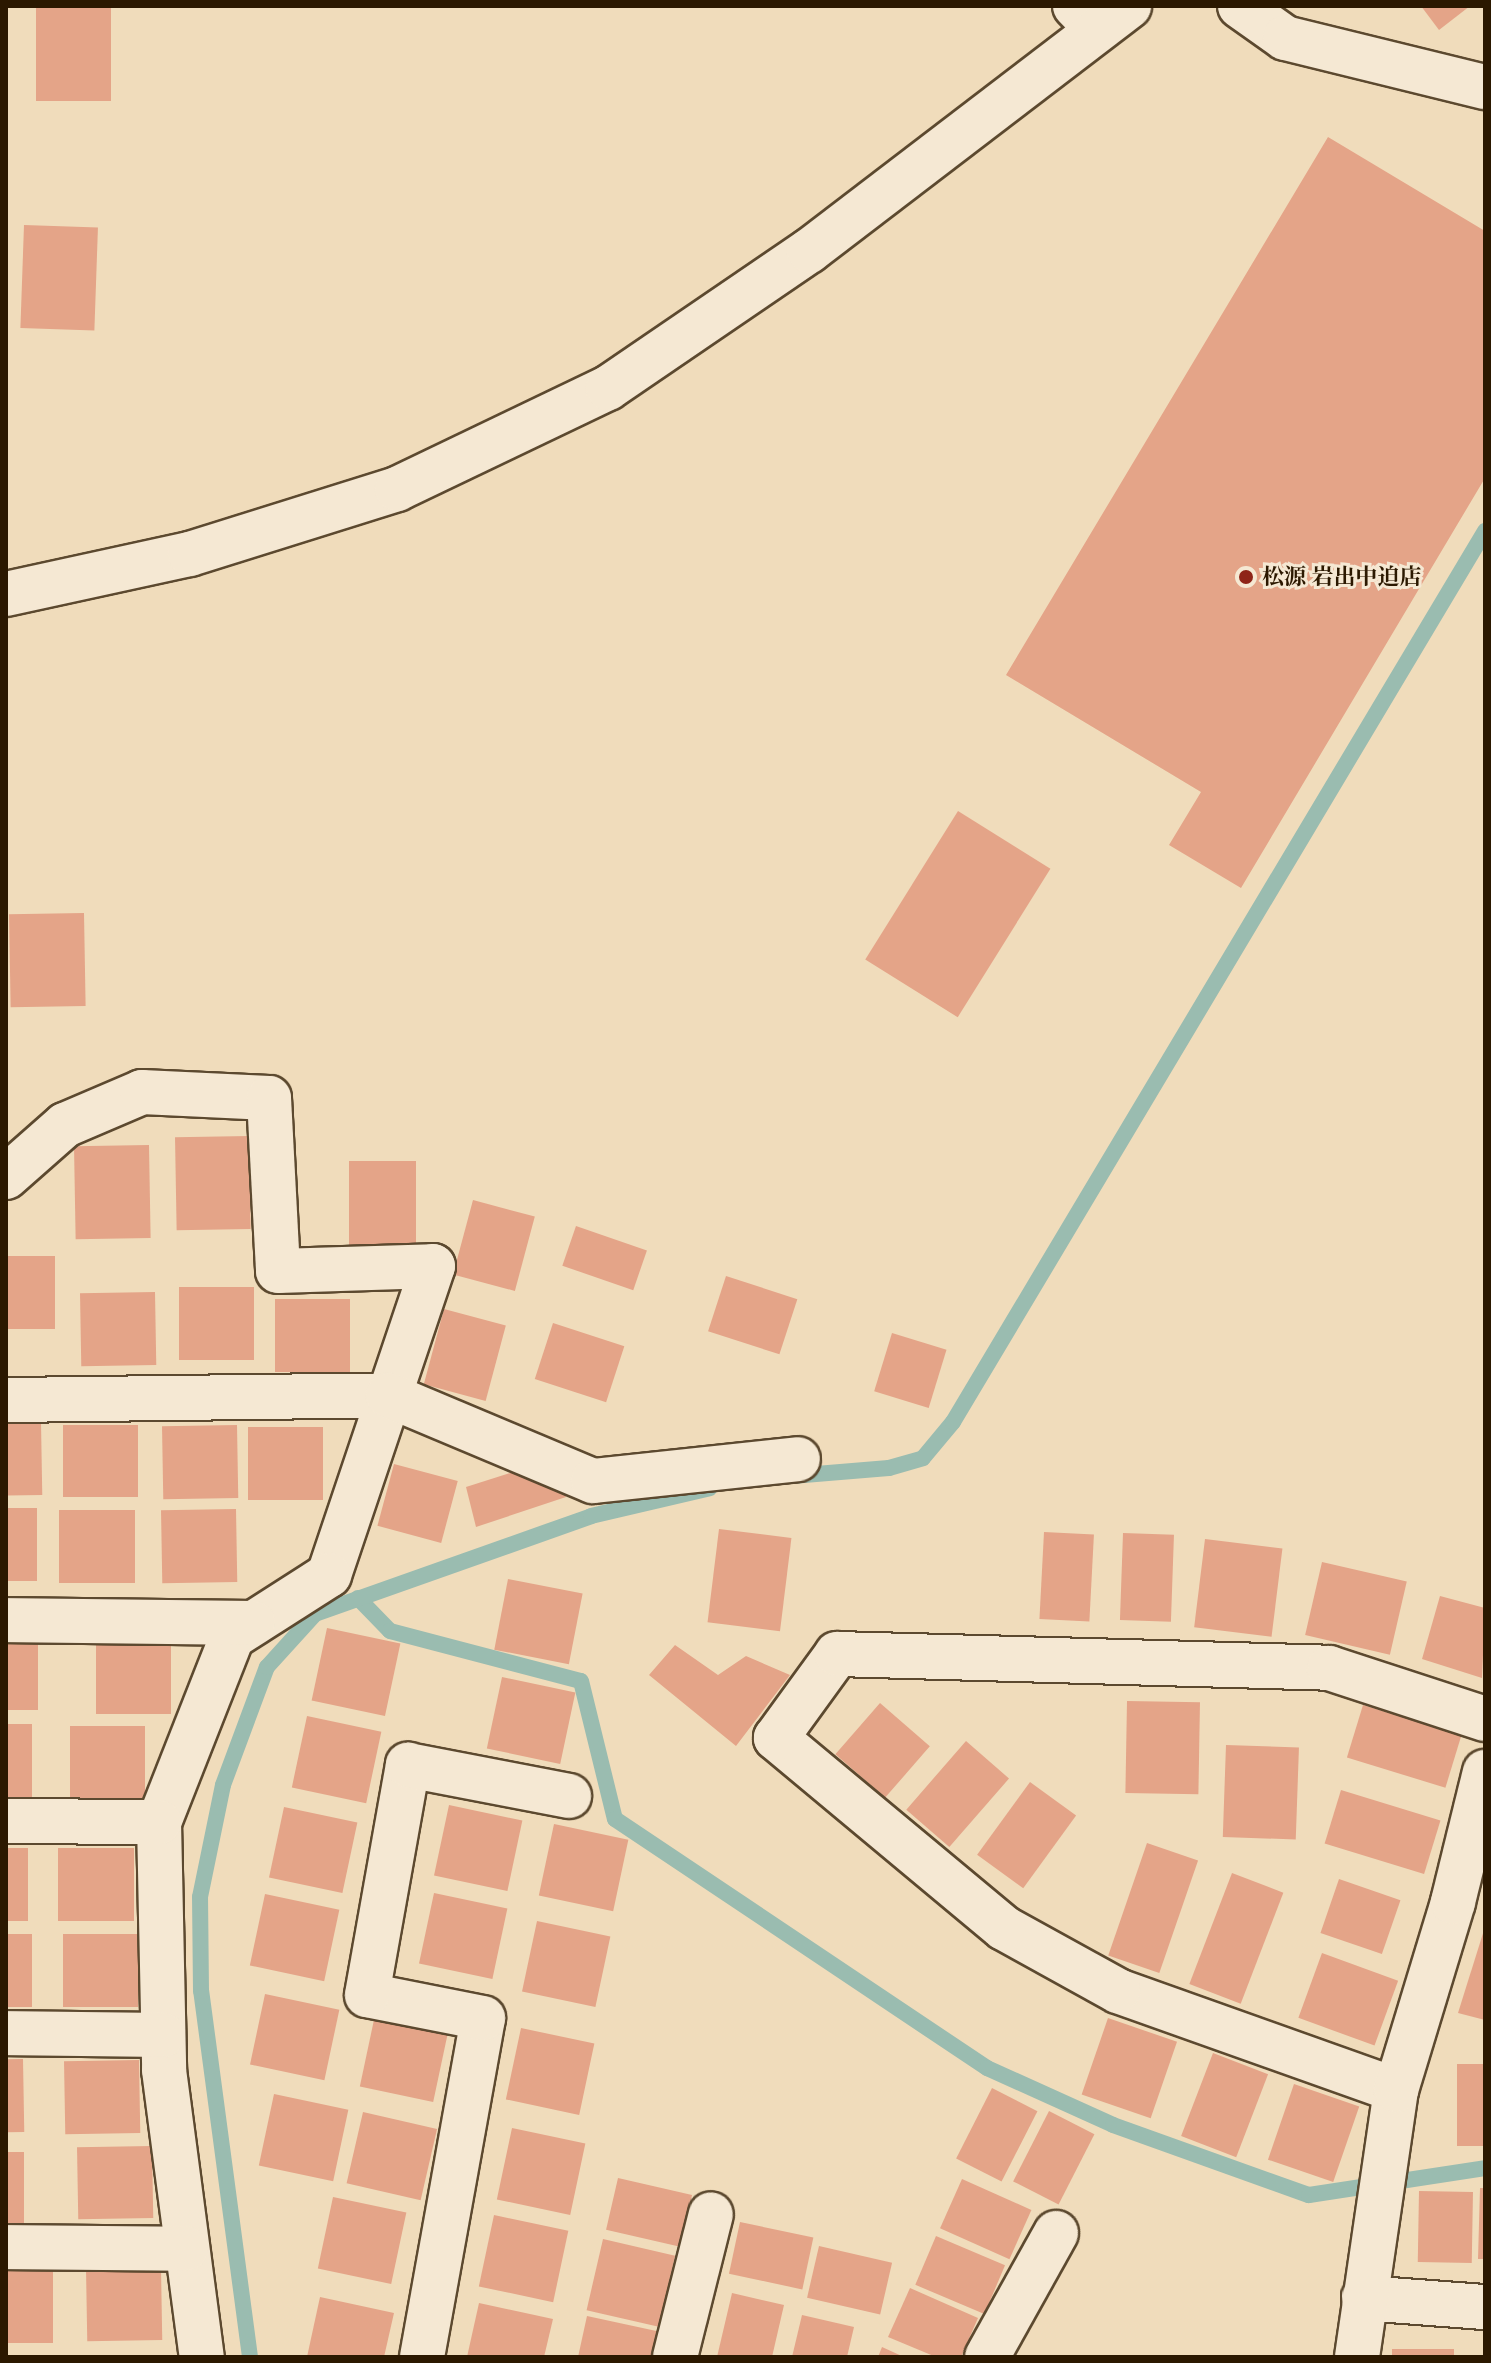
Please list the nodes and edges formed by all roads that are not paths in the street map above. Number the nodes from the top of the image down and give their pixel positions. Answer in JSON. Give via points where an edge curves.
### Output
{"nodes":[{"id":1,"x":1240,"y":6,"type":"edge"},
{"id":2,"x":1100,"y":14,"type":"edge"},
{"id":3,"x":1485,"y":87,"type":"edge"},
{"id":4,"x":6,"y":594,"type":"edge"},
{"id":5,"x":6,"y":1177,"type":"edge"},
{"id":6,"x":388,"y":1395,"type":"junction"},
{"id":7,"x":6,"y":1400,"type":"edge"},
{"id":8,"x":798,"y":1459,"type":"dead end"},
{"id":9,"x":6,"y":1620,"type":"edge"},
{"id":10,"x":253,"y":1623,"type":"junction"},
{"id":11,"x":1485,"y":1719,"type":"edge"},
{"id":12,"x":1485,"y":1772,"type":"edge"},
{"id":13,"x":569,"y":1796,"type":"dead end"},
{"id":14,"x":6,"y":1821,"type":"edge"},
{"id":15,"x":159,"y":1822,"type":"junction"},
{"id":16,"x":1469,"y":1906,"type":"edge"},
{"id":17,"x":6,"y":2033,"type":"edge"},
{"id":18,"x":163,"y":2035,"type":"junction"},
{"id":19,"x":1396,"y":2090,"type":"junction"},
{"id":20,"x":711,"y":2214,"type":"dead end"},
{"id":21,"x":1056,"y":2233,"type":"dead end"},
{"id":22,"x":6,"y":2247,"type":"edge"},
{"id":23,"x":186,"y":2249,"type":"junction"},
{"id":24,"x":1364,"y":2298,"type":"junction"},
{"id":25,"x":1485,"y":2307,"type":"edge"},
{"id":26,"x":202,"y":2357,"type":"edge"},
{"id":27,"x":422,"y":2357,"type":"edge"},
{"id":28,"x":675,"y":2357,"type":"edge"},
{"id":29,"x":987,"y":2357,"type":"edge"},
{"id":30,"x":1357,"y":2357,"type":"edge"}],
"edges":[{"from":1,"to":3,"type":"street","via":[[1285,38]]},
{"from":2,"to":4,"type":"street","via":[[809,251],[608,388],[397,489],[190,554]]},
{"from":5,"to":6,"type":"street","via":[[65,1125],[142,1092],[269,1098],[278,1271],[433,1266]]},
{"from":6,"to":7,"type":"street"},
{"from":6,"to":8,"type":"street","via":[[593,1481]]},
{"from":6,"to":10,"type":"street","via":[[329,1575]]},
{"from":9,"to":10,"type":"street"},
{"from":10,"to":15,"type":"street","via":[[232,1637]]},
{"from":11,"to":19,"type":"street","via":[[1329,1668],[837,1654],[776,1738],[1004,1928],[1118,1991]]},
{"from":12,"to":16,"type":"street"},
{"from":13,"to":27,"type":"street","via":[[408,1765],[367,1995],[483,2018]]},
{"from":14,"to":15,"type":"street"},
{"from":15,"to":18,"type":"street"},
{"from":16,"to":19,"type":"street"},
{"from":17,"to":18,"type":"street"},
{"from":18,"to":23,"type":"street"},
{"from":19,"to":24,"type":"street"},
{"from":20,"to":28,"type":"street"},
{"from":21,"to":29,"type":"street"},
{"from":22,"to":23,"type":"street"},
{"from":23,"to":26,"type":"street"},
{"from":24,"to":25,"type":"street"},
{"from":24,"to":30,"type":"street"}]}
